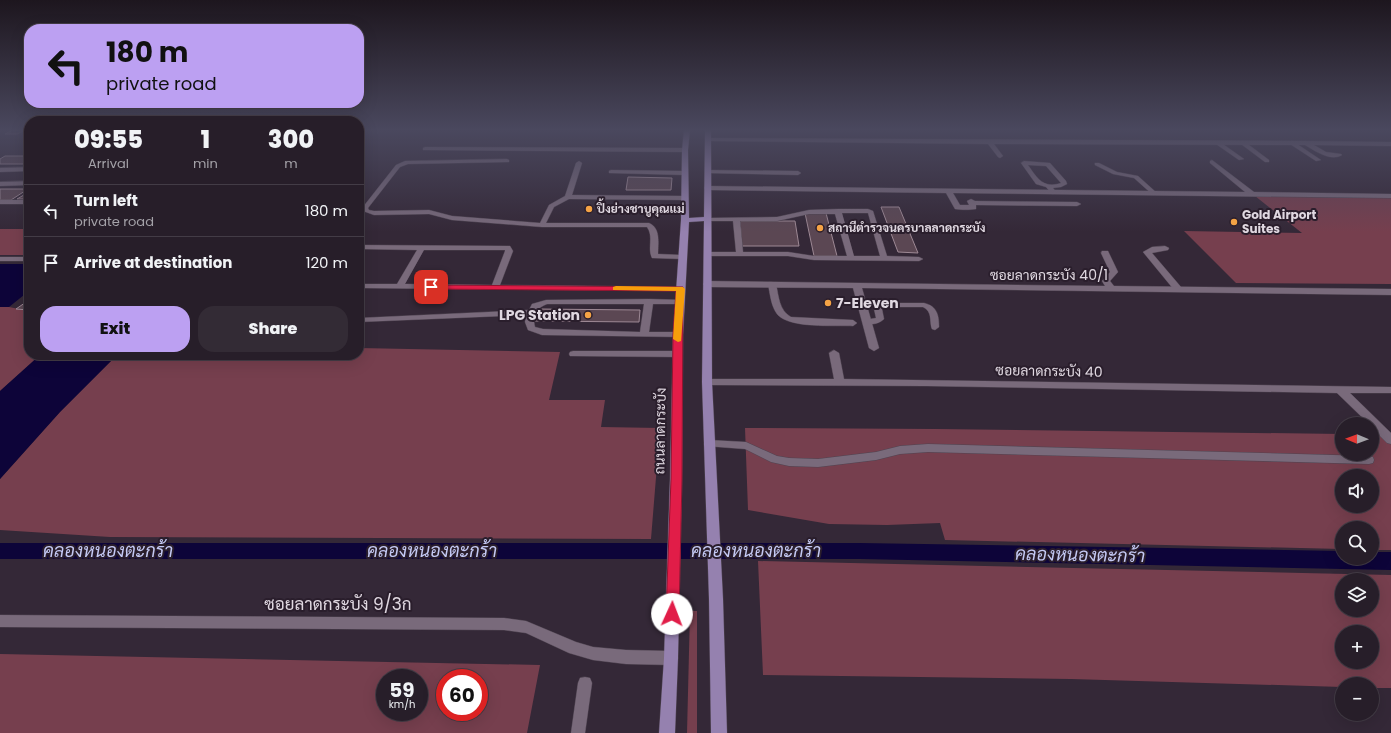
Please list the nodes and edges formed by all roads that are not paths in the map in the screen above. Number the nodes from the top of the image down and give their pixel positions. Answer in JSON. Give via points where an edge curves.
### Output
{"nodes":[{"id":1,"x":402,"y":164,"type":"edge"},
{"id":2,"x":579,"y":164,"type":"edge"},
{"id":3,"x":685,"y":164,"type":"edge"},
{"id":4,"x":707,"y":164,"type":"edge"},
{"id":5,"x":1025,"y":164,"type":"edge"},
{"id":6,"x":1047,"y":164,"type":"edge"},
{"id":7,"x":1097,"y":164,"type":"dead end"},
{"id":8,"x":1215,"y":164,"type":"edge"},
{"id":9,"x":0,"y":170,"type":"edge"},
{"id":10,"x":24,"y":170,"type":"edge"},
{"id":11,"x":611,"y":172,"type":"dead end"},
{"id":12,"x":685,"y":172,"type":"junction"},
{"id":13,"x":707,"y":172,"type":"junction"},
{"id":14,"x":798,"y":173,"type":"dead end"},
{"id":15,"x":24,"y":183,"type":"edge"},
{"id":16,"x":0,"y":184,"type":"edge"},
{"id":17,"x":1048,"y":186,"type":"junction"},
{"id":18,"x":708,"y":188,"type":"junction"},
{"id":19,"x":949,"y":192,"type":"junction"},
{"id":20,"x":966,"y":192,"type":"junction"},
{"id":21,"x":1054,"y":193,"type":"junction"},
{"id":22,"x":1154,"y":194,"type":"junction"},
{"id":23,"x":1253,"y":194,"type":"junction"},
{"id":24,"x":1391,"y":196,"type":"edge"},
{"id":25,"x":568,"y":197,"type":"junction"},
{"id":26,"x":685,"y":198,"type":"junction"},
{"id":27,"x":0,"y":202,"type":"edge"},
{"id":28,"x":24,"y":202,"type":"edge"},
{"id":29,"x":973,"y":203,"type":"junction"},
{"id":30,"x":1077,"y":204,"type":"dead end"},
{"id":31,"x":364,"y":206,"type":"edge"},
{"id":32,"x":364,"y":210,"type":"edge"},
{"id":33,"x":838,"y":211,"type":"junction"},
{"id":34,"x":708,"y":219,"type":"junction"},
{"id":35,"x":685,"y":220,"type":"junction"},
{"id":36,"x":736,"y":220,"type":"junction"},
{"id":37,"x":542,"y":225,"type":"junction"},
{"id":38,"x":364,"y":247,"type":"edge"},
{"id":39,"x":422,"y":247,"type":"junction"},
{"id":40,"x":1165,"y":248,"type":"dead end"},
{"id":41,"x":740,"y":253,"type":"junction"},
{"id":42,"x":1105,"y":253,"type":"dead end"},
{"id":43,"x":708,"y":254,"type":"junction"},
{"id":44,"x":682,"y":257,"type":"junction"},
{"id":45,"x":850,"y":258,"type":"junction"},
{"id":46,"x":884,"y":258,"type":"junction"},
{"id":47,"x":0,"y":259,"type":"edge"},
{"id":48,"x":24,"y":259,"type":"edge"},
{"id":49,"x":919,"y":259,"type":"dead end"},
{"id":50,"x":707,"y":284,"type":"junction"},
{"id":51,"x":772,"y":284,"type":"junction"},
{"id":52,"x":364,"y":286,"type":"edge"},
{"id":53,"x":399,"y":286,"type":"junction"},
{"id":54,"x":857,"y":286,"type":"junction"},
{"id":55,"x":495,"y":288,"type":"junction"},
{"id":56,"x":681,"y":289,"type":"junction"},
{"id":57,"x":1111,"y":289,"type":"junction"},
{"id":58,"x":1178,"y":289,"type":"junction"},
{"id":59,"x":1391,"y":292,"type":"edge"},
{"id":60,"x":649,"y":301,"type":"junction"},
{"id":61,"x":680,"y":302,"type":"junction"},
{"id":62,"x":531,"y":312,"type":"junction"},
{"id":63,"x":364,"y":320,"type":"edge"},
{"id":64,"x":867,"y":322,"type":"junction"},
{"id":65,"x":853,"y":323,"type":"dead end"},
{"id":66,"x":935,"y":327,"type":"dead end"},
{"id":67,"x":644,"y":334,"type":"junction"},
{"id":68,"x":678,"y":335,"type":"junction"},
{"id":69,"x":874,"y":348,"type":"dead end"},
{"id":70,"x":834,"y":353,"type":"dead end"},
{"id":71,"x":573,"y":354,"type":"dead end"},
{"id":72,"x":678,"y":354,"type":"junction"},
{"id":73,"x":707,"y":382,"type":"junction"},
{"id":74,"x":840,"y":383,"type":"junction"},
{"id":75,"x":1340,"y":389,"type":"junction"},
{"id":76,"x":1391,"y":390,"type":"edge"},
{"id":77,"x":1391,"y":440,"type":"edge"},
{"id":78,"x":709,"y":444,"type":"junction"},
{"id":79,"x":1335,"y":459,"type":"edge"},
{"id":80,"x":0,"y":621,"type":"edge"},
{"id":81,"x":671,"y":651,"type":"junction"},
{"id":82,"x":585,"y":682,"type":"dead end"},
{"id":83,"x":578,"y":733,"type":"edge"},
{"id":84,"x":667,"y":733,"type":"edge"},
{"id":85,"x":718,"y":733,"type":"edge"}],
"edges":[{"from":1,"to":31,"type":"lane"},
{"from":2,"to":25,"type":"lane"},
{"from":3,"to":12,"type":"main road","name":"ถนนลาดกระบัง"},
{"from":4,"to":13,"type":"main road"},
{"from":5,"to":17,"type":"lane","via":[[1038,183]]},
{"from":6,"to":17,"type":"lane","via":[[1064,182],[1063,185]]},
{"from":7,"to":22,"type":"lane","via":[[1115,173],[1136,177]]},
{"from":8,"to":23,"type":"street"},
{"from":9,"to":10,"type":"lane"},
{"from":11,"to":12,"type":"lane"},
{"from":12,"to":26,"type":"main road","name":"ถนนลาดกระบัง"},
{"from":13,"to":14,"type":"lane"},
{"from":13,"to":18,"type":"main road"},
{"from":15,"to":16,"type":"lane"},
{"from":17,"to":21,"type":"lane"},
{"from":18,"to":19,"type":"street"},
{"from":18,"to":34,"type":"main road"},
{"from":19,"to":20,"type":"street"},
{"from":19,"to":29,"type":"street","via":[[958,207],[974,207]]},
{"from":20,"to":21,"type":"street"},
{"from":20,"to":29,"type":"street"},
{"from":21,"to":22,"type":"street"},
{"from":22,"to":23,"type":"street"},
{"from":23,"to":24,"type":"street"},
{"from":25,"to":26,"type":"lane"},
{"from":25,"to":37,"type":"lane","via":[[551,206]]},
{"from":26,"to":35,"type":"main road","name":"ถนนลาดกระบัง"},
{"from":27,"to":28,"type":"street"},
{"from":29,"to":30,"type":"street"},
{"from":32,"to":37,"type":"lane","via":[[374,213],[429,212],[452,218]]},
{"from":33,"to":36,"type":"lane","via":[[809,212],[778,219]]},
{"from":33,"to":45,"type":"lane"},
{"from":33,"to":46,"type":"lane","via":[[871,212]]},
{"from":34,"to":35,"type":"main road"},
{"from":34,"to":36,"type":"lane"},
{"from":34,"to":43,"type":"main road"},
{"from":35,"to":44,"type":"main road","name":"ถนนลาดกระบัง"},
{"from":36,"to":41,"type":"lane"},
{"from":37,"to":44,"type":"lane","via":[[649,225],[654,236],[655,256]]},
{"from":38,"to":39,"type":"lane"},
{"from":39,"to":53,"type":"lane"},
{"from":39,"to":55,"type":"lane","via":[[508,249]]},
{"from":40,"to":58,"type":"lane","via":[[1147,252]]},
{"from":41,"to":43,"type":"lane"},
{"from":41,"to":45,"type":"lane"},
{"from":42,"to":57,"type":"street","via":[[1114,272],[1106,281]]},
{"from":43,"to":50,"type":"main road"},
{"from":44,"to":56,"type":"main road","name":"ถนนลาดกระบัง"},
{"from":45,"to":46,"type":"lane"},
{"from":46,"to":49,"type":"lane"},
{"from":47,"to":48,"type":"street"},
{"from":50,"to":51,"type":"street","name":"ซอยลาดกระบัง 40/1"},
{"from":50,"to":73,"type":"main road"},
{"from":51,"to":54,"type":"street","name":"ซอยลาดกระบัง 40/1"},
{"from":51,"to":65,"type":"lane","via":[[778,310],[787,320]]},
{"from":52,"to":53,"type":"lane"},
{"from":53,"to":55,"type":"lane"},
{"from":54,"to":57,"type":"street","name":"ซอยลาดกระบัง 40/1"},
{"from":54,"to":64,"type":"street"},
{"from":55,"to":56,"type":"lane"},
{"from":56,"to":61,"type":"main road","name":"ถนนลาดกระบัง"},
{"from":57,"to":58,"type":"street","name":"ซอยลาดกระบัง 40/1"},
{"from":58,"to":59,"type":"street","name":"ซอยลาดกระบัง 40/1"},
{"from":60,"to":61,"type":"lane"},
{"from":60,"to":62,"type":"lane","via":[[546,302],[535,306]]},
{"from":60,"to":67,"type":"lane"},
{"from":61,"to":68,"type":"main road","name":"ถนนลาดกระบัง"},
{"from":62,"to":63,"type":"lane"},
{"from":62,"to":67,"type":"lane","via":[[530,328],[542,332]]},
{"from":64,"to":66,"type":"lane","via":[[880,319],[878,309],[881,305],[924,305],[930,307],[934,313]]},
{"from":64,"to":69,"type":"street"},
{"from":67,"to":68,"type":"lane"},
{"from":68,"to":72,"type":"main road","name":"ถนนลาดกระบัง"},
{"from":70,"to":74,"type":"street"},
{"from":71,"to":72,"type":"lane"},
{"from":72,"to":81,"type":"main road","name":"ถนนลาดกระบัง"},
{"from":73,"to":74,"type":"street","name":"ซอยลาดกระบัง 40"},
{"from":73,"to":78,"type":"main road"},
{"from":74,"to":75,"type":"street","name":"ซอยลาดกระบัง 40"},
{"from":75,"to":76,"type":"street","name":"ซอยลาดกระบัง 40"},
{"from":75,"to":77,"type":"street"},
{"from":78,"to":79,"type":"lane","via":[[746,446],[775,459],[796,463],[825,462],[928,448]]},
{"from":78,"to":85,"type":"main road"},
{"from":80,"to":81,"type":"street","name":"ซอยลาดกระบัง 9/3ก","via":[[508,625],[526,627],[582,651],[612,655]]},
{"from":81,"to":84,"type":"main road","name":"ถนนลาดกระบัง"},
{"from":82,"to":83,"type":"lane"}]}
